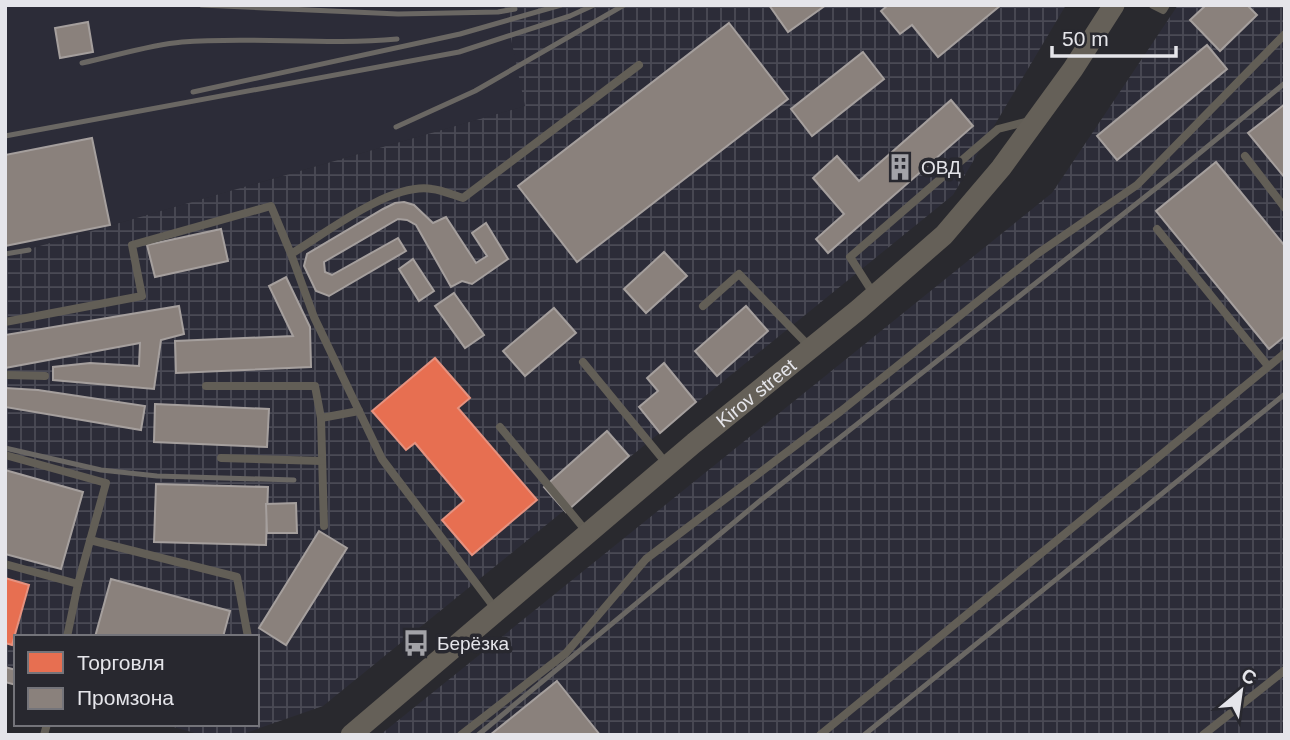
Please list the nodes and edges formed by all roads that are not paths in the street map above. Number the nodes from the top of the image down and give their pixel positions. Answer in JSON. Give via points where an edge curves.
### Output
{"nodes":[{"id":1,"x":1114,"y":5,"type":"edge"},
{"id":2,"x":1153,"y":5,"type":"edge"},
{"id":3,"x":1167,"y":5,"type":"edge"},
{"id":4,"x":1285,"y":34,"type":"edge"},
{"id":5,"x":639,"y":65,"type":"dead end"},
{"id":6,"x":1036,"y":120,"type":"junction"},
{"id":7,"x":1245,"y":156,"type":"dead end"},
{"id":8,"x":1285,"y":208,"type":"edge"},
{"id":9,"x":1157,"y":229,"type":"dead end"},
{"id":10,"x":291,"y":254,"type":"junction"},
{"id":11,"x":874,"y":296,"type":"junction"},
{"id":12,"x":703,"y":306,"type":"dead end"},
{"id":13,"x":5,"y":322,"type":"edge"},
{"id":14,"x":812,"y":348,"type":"junction"},
{"id":15,"x":1285,"y":353,"type":"edge"},
{"id":16,"x":583,"y":362,"type":"dead end"},
{"id":17,"x":1268,"y":366,"type":"junction"},
{"id":18,"x":5,"y":375,"type":"edge"},
{"id":19,"x":45,"y":376,"type":"dead end"},
{"id":20,"x":206,"y":386,"type":"dead end"},
{"id":21,"x":359,"y":411,"type":"junction"},
{"id":22,"x":321,"y":418,"type":"junction"},
{"id":23,"x":500,"y":428,"type":"dead end"},
{"id":24,"x":5,"y":456,"type":"edge"},
{"id":25,"x":221,"y":458,"type":"dead end"},
{"id":26,"x":322,"y":461,"type":"junction"},
{"id":27,"x":668,"y":465,"type":"junction"},
{"id":28,"x":324,"y":526,"type":"dead end"},
{"id":29,"x":588,"y":533,"type":"junction"},
{"id":30,"x":90,"y":540,"type":"junction"},
{"id":31,"x":5,"y":564,"type":"edge"},
{"id":32,"x":78,"y":584,"type":"junction"},
{"id":33,"x":497,"y":611,"type":"junction"},
{"id":34,"x":68,"y":635,"type":"edge"},
{"id":35,"x":248,"y":635,"type":"edge"},
{"id":36,"x":1285,"y":670,"type":"edge"},
{"id":37,"x":351,"y":735,"type":"edge"},
{"id":38,"x":461,"y":735,"type":"edge"},
{"id":39,"x":820,"y":735,"type":"edge"},
{"id":40,"x":1203,"y":735,"type":"edge"}],
"edges":[{"from":1,"to":6,"type":"main road","name":"Kirov street"},
{"from":2,"to":3,"type":"lane","via":[[1163,10]]},
{"from":4,"to":38,"type":"lane","via":[[1137,185],[1037,254],[646,559],[566,653]]},
{"from":5,"to":10,"type":"lane","via":[[463,198],[431,188],[382,198]]},
{"from":6,"to":11,"type":"main road","name":"Kirov street","via":[[944,235]]},
{"from":6,"to":11,"type":"lane","via":[[998,129],[850,257]]},
{"from":7,"to":8,"type":"lane"},
{"from":9,"to":17,"type":"lane"},
{"from":10,"to":13,"type":"lane","via":[[271,206],[132,245],[142,296]]},
{"from":10,"to":21,"type":"lane","via":[[314,317]]},
{"from":11,"to":14,"type":"main road","name":"Kirov street"},
{"from":12,"to":14,"type":"lane","via":[[739,274]]},
{"from":14,"to":27,"type":"main road","name":"Kirov street"},
{"from":15,"to":17,"type":"lane"},
{"from":16,"to":27,"type":"lane"},
{"from":17,"to":39,"type":"lane"},
{"from":18,"to":19,"type":"lane"},
{"from":20,"to":22,"type":"lane","via":[[315,386]]},
{"from":21,"to":22,"type":"lane"},
{"from":21,"to":33,"type":"lane","via":[[382,459]]},
{"from":22,"to":26,"type":"lane"},
{"from":23,"to":29,"type":"lane"},
{"from":24,"to":30,"type":"lane","via":[[106,483]]},
{"from":25,"to":26,"type":"lane"},
{"from":26,"to":28,"type":"lane"},
{"from":27,"to":29,"type":"main road","name":"Kirov street"},
{"from":29,"to":33,"type":"main road","name":"Kirov street"},
{"from":30,"to":32,"type":"lane"},
{"from":30,"to":35,"type":"lane","via":[[237,577]]},
{"from":31,"to":32,"type":"lane"},
{"from":32,"to":34,"type":"lane"},
{"from":33,"to":37,"type":"main road","name":"Kirov street"},
{"from":36,"to":40,"type":"lane"}]}
